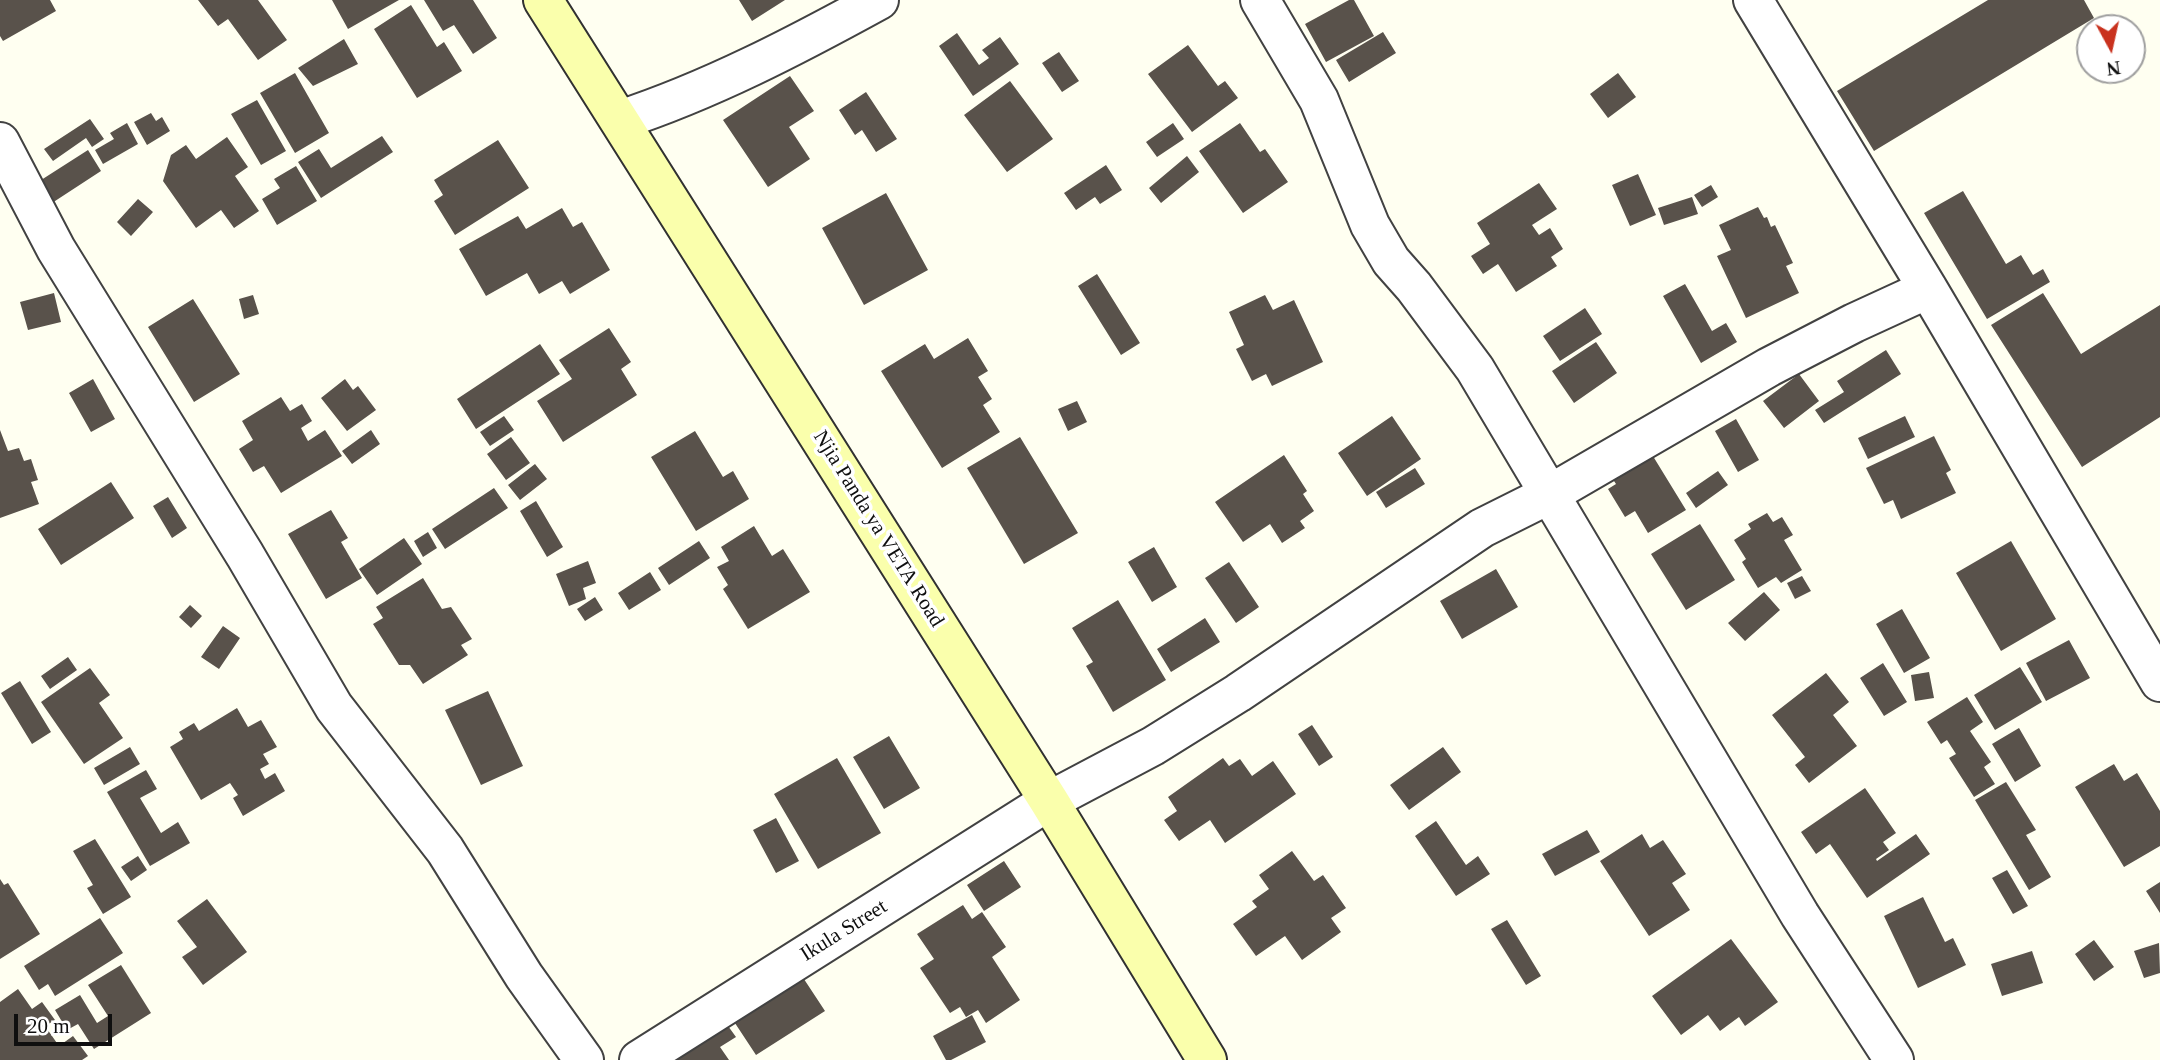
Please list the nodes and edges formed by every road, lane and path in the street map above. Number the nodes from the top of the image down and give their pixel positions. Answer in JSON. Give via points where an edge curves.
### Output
{"nodes":[{"id":1,"x":543,"y":0,"type":"edge"},
{"id":2,"x":878,"y":0,"type":"edge"},
{"id":3,"x":1260,"y":0,"type":"edge"},
{"id":4,"x":1752,"y":0,"type":"edge"},
{"id":5,"x":620,"y":120,"type":"junction"},
{"id":6,"x":0,"y":142,"type":"edge"},
{"id":7,"x":1928,"y":289,"type":"junction"},
{"id":8,"x":1550,"y":494,"type":"junction"},
{"id":9,"x":2160,"y":682,"type":"edge"},
{"id":10,"x":1049,"y":801,"type":"junction"},
{"id":11,"x":584,"y":1060,"type":"edge"},
{"id":12,"x":639,"y":1060,"type":"edge"},
{"id":13,"x":1207,"y":1060,"type":"edge"},
{"id":14,"x":1894,"y":1060,"type":"edge"}],
"edges":[{"from":1,"to":5,"type":"street","name":"Njia Panda ya VETA Road"},
{"from":2,"to":5,"type":"street","via":[[746,70]]},
{"from":3,"to":8,"type":"street","via":[[1320,100],[1370,225],[1391,261],[1475,369]]},
{"from":4,"to":7,"type":"street"},
{"from":5,"to":10,"type":"street","name":"Njia Panda ya VETA Road"},
{"from":6,"to":11,"type":"street","via":[[55,248],[334,707],[445,850],[524,976]]},
{"from":7,"to":8,"type":"street","name":"Ikula Street","via":[[1769,367]]},
{"from":7,"to":9,"type":"street"},
{"from":8,"to":10,"type":"street","name":"Ikula Street","via":[[1482,528],[1153,746]]},
{"from":8,"to":14,"type":"street","via":[[1801,915]]},
{"from":10,"to":12,"type":"street","name":"Ikula Street"},
{"from":10,"to":13,"type":"street","name":"Njia Panda ya VETA Road"}]}
